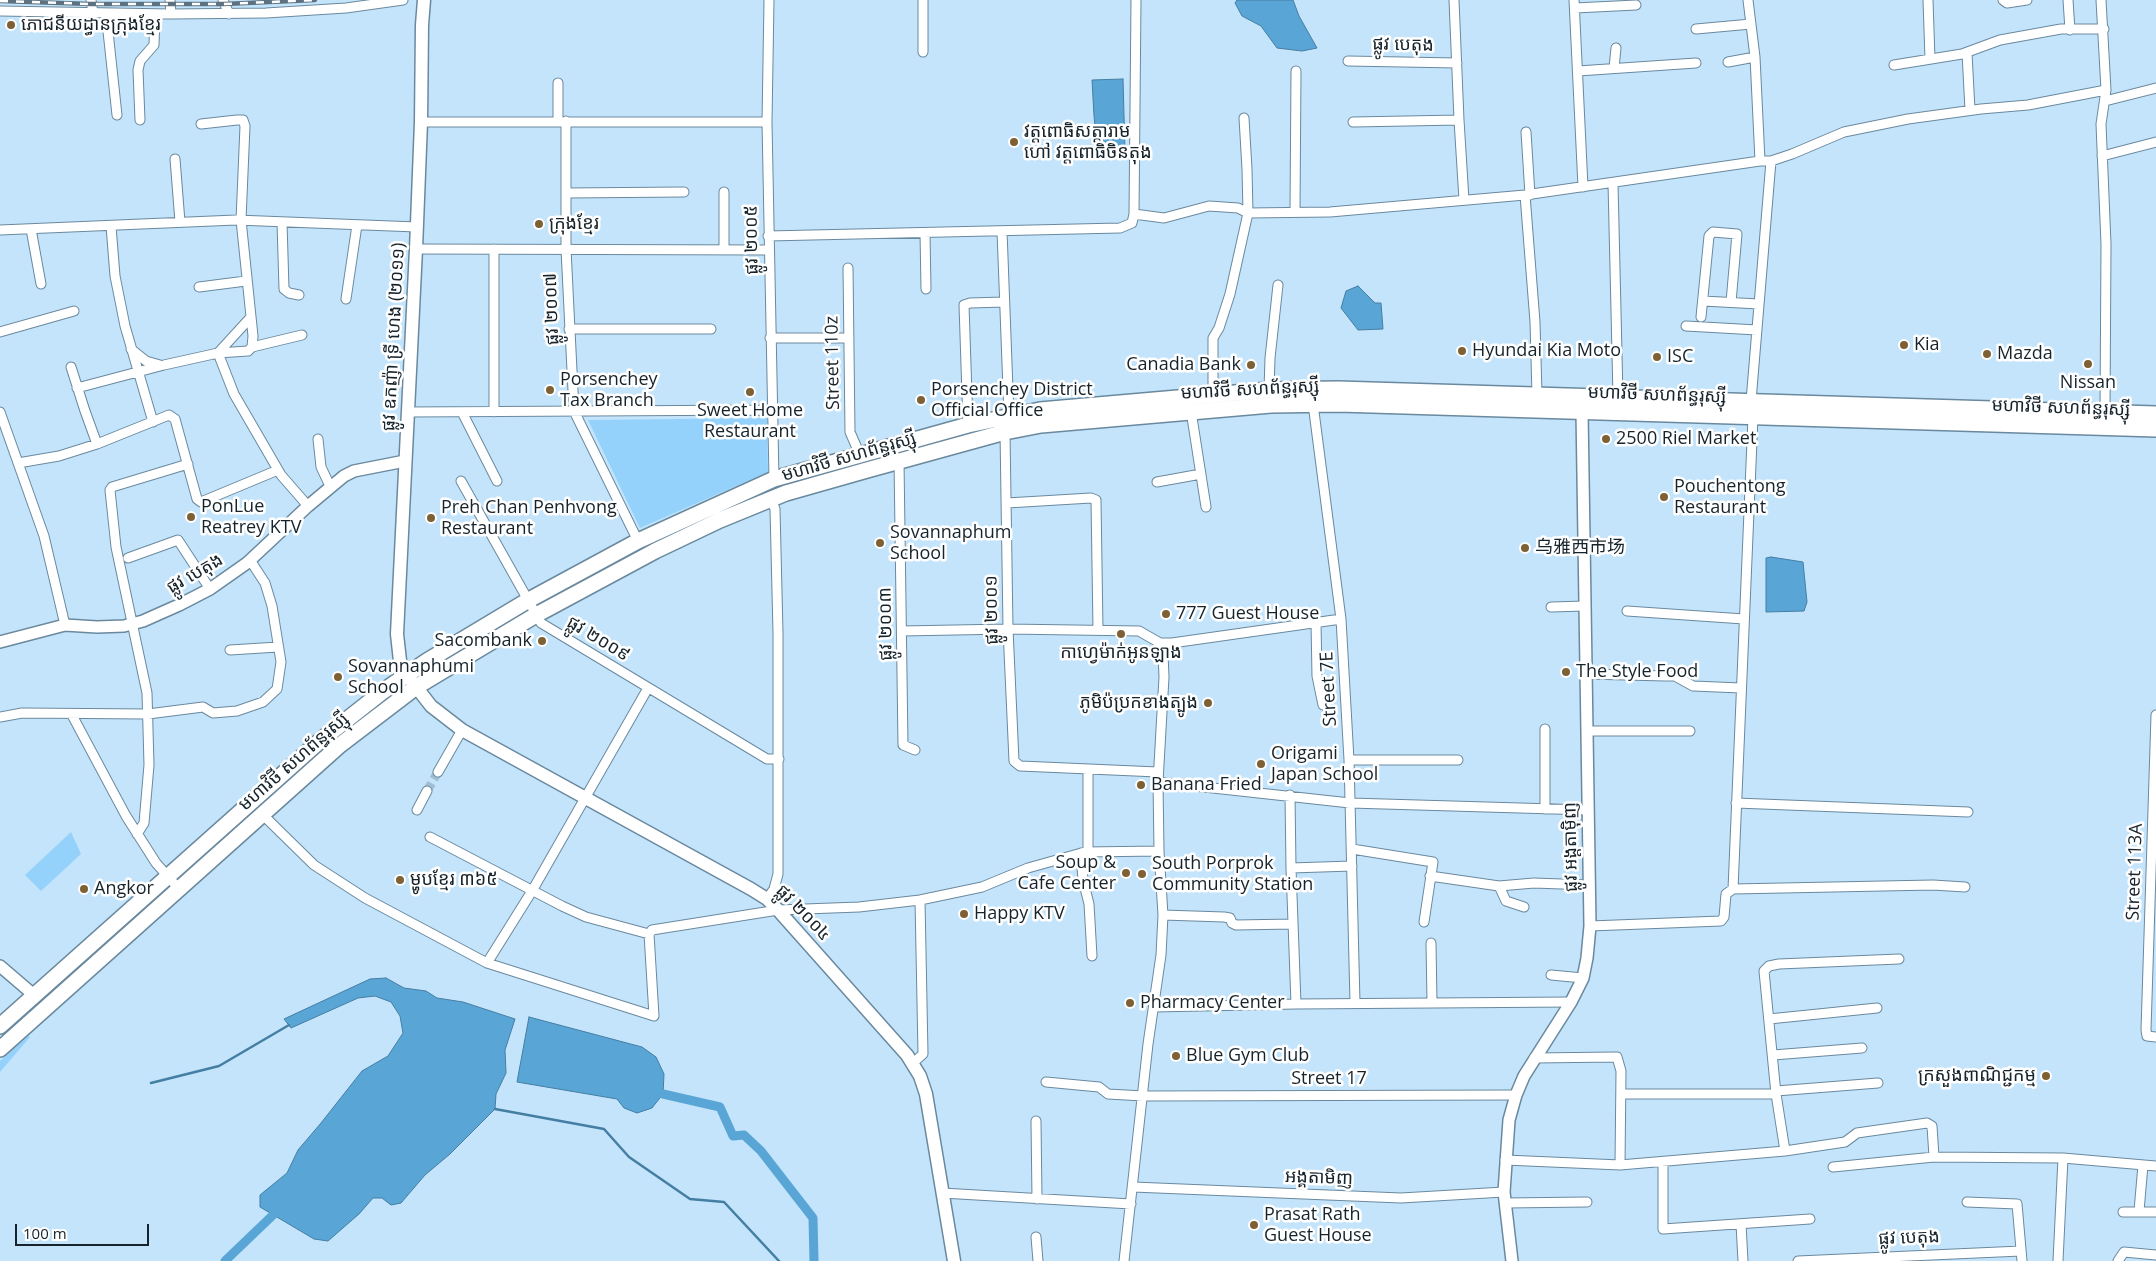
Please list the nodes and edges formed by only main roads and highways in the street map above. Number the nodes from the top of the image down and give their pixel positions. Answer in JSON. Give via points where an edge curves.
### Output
{"nodes":[{"id":1,"x":424,"y":0,"type":"edge"},
{"id":2,"x":1244,"y":399,"type":"junction"},
{"id":3,"x":1467,"y":400,"type":"junction"},
{"id":4,"x":2156,"y":414,"type":"edge"},
{"id":5,"x":2156,"y":429,"type":"edge"},
{"id":6,"x":407,"y":674,"type":"junction"},
{"id":7,"x":416,"y":687,"type":"junction"},
{"id":8,"x":35,"y":996,"type":"junction"},
{"id":9,"x":47,"y":1008,"type":"junction"},
{"id":10,"x":0,"y":1026,"type":"edge"},
{"id":11,"x":0,"y":1049,"type":"edge"},
{"id":12,"x":954,"y":1261,"type":"edge"}],
"edges":[{"from":1,"to":6,"type":"main road","name":"ផ្លូវ ឧកញ៉ា ទ្រី ហេង (២០១១)","via":[[417,227],[397,634],[400,661]]},
{"from":2,"to":3,"type":"highway","name":"មហាវិថី សហព័ន្ធរុស្ស៊ី","via":[[1313,404]]},
{"from":2,"to":3,"type":"highway","name":"មហាវិថី សហព័ន្ធរុស្ស៊ី","via":[[1269,390],[1338,389]]},
{"from":2,"to":6,"type":"highway","name":"មហាវិថី សហព័ន្ធរុស្ស៊ី","via":[[1213,394],[1040,410],[968,425],[774,479],[638,540],[527,601]]},
{"from":2,"to":7,"type":"highway","name":"មហាវិថី សហព័ន្ធរុស្ស៊ី","via":[[1191,411],[1041,425],[1006,432],[771,499],[655,551],[536,615]]},
{"from":3,"to":4,"type":"highway","name":"មហាវិថី សហព័ន្ធរុស្ស៊ី","via":[[1537,395]]},
{"from":3,"to":5,"type":"highway","name":"មហាវិថី សហព័ន្ធរុស្ស៊ី","via":[[1582,411]]},
{"from":6,"to":7,"type":"main road","name":"ផ្លូវ ឧកញ៉ា ទ្រី ហេង (២០១១)"},
{"from":6,"to":8,"type":"highway","name":"មហាវិថី សហព័ន្ធរុស្ស៊ី","via":[[321,740]]},
{"from":7,"to":9,"type":"highway","name":"មហាវិថី សហព័ន្ធរុស្ស៊ី","via":[[340,745]]},
{"from":7,"to":12,"type":"main road","name":"ផ្លូវ ២០០៤","via":[[431,706],[462,730],[767,899],[778,910],[913,1063],[926,1094]]},
{"from":8,"to":9,"type":"highway"},
{"from":8,"to":10,"type":"highway","name":"មហាវិថី សហព័ន្ធរុស្ស៊ី"},
{"from":9,"to":11,"type":"highway","name":"មហាវិថី សហព័ន្ធរុស្ស៊ី"}]}
